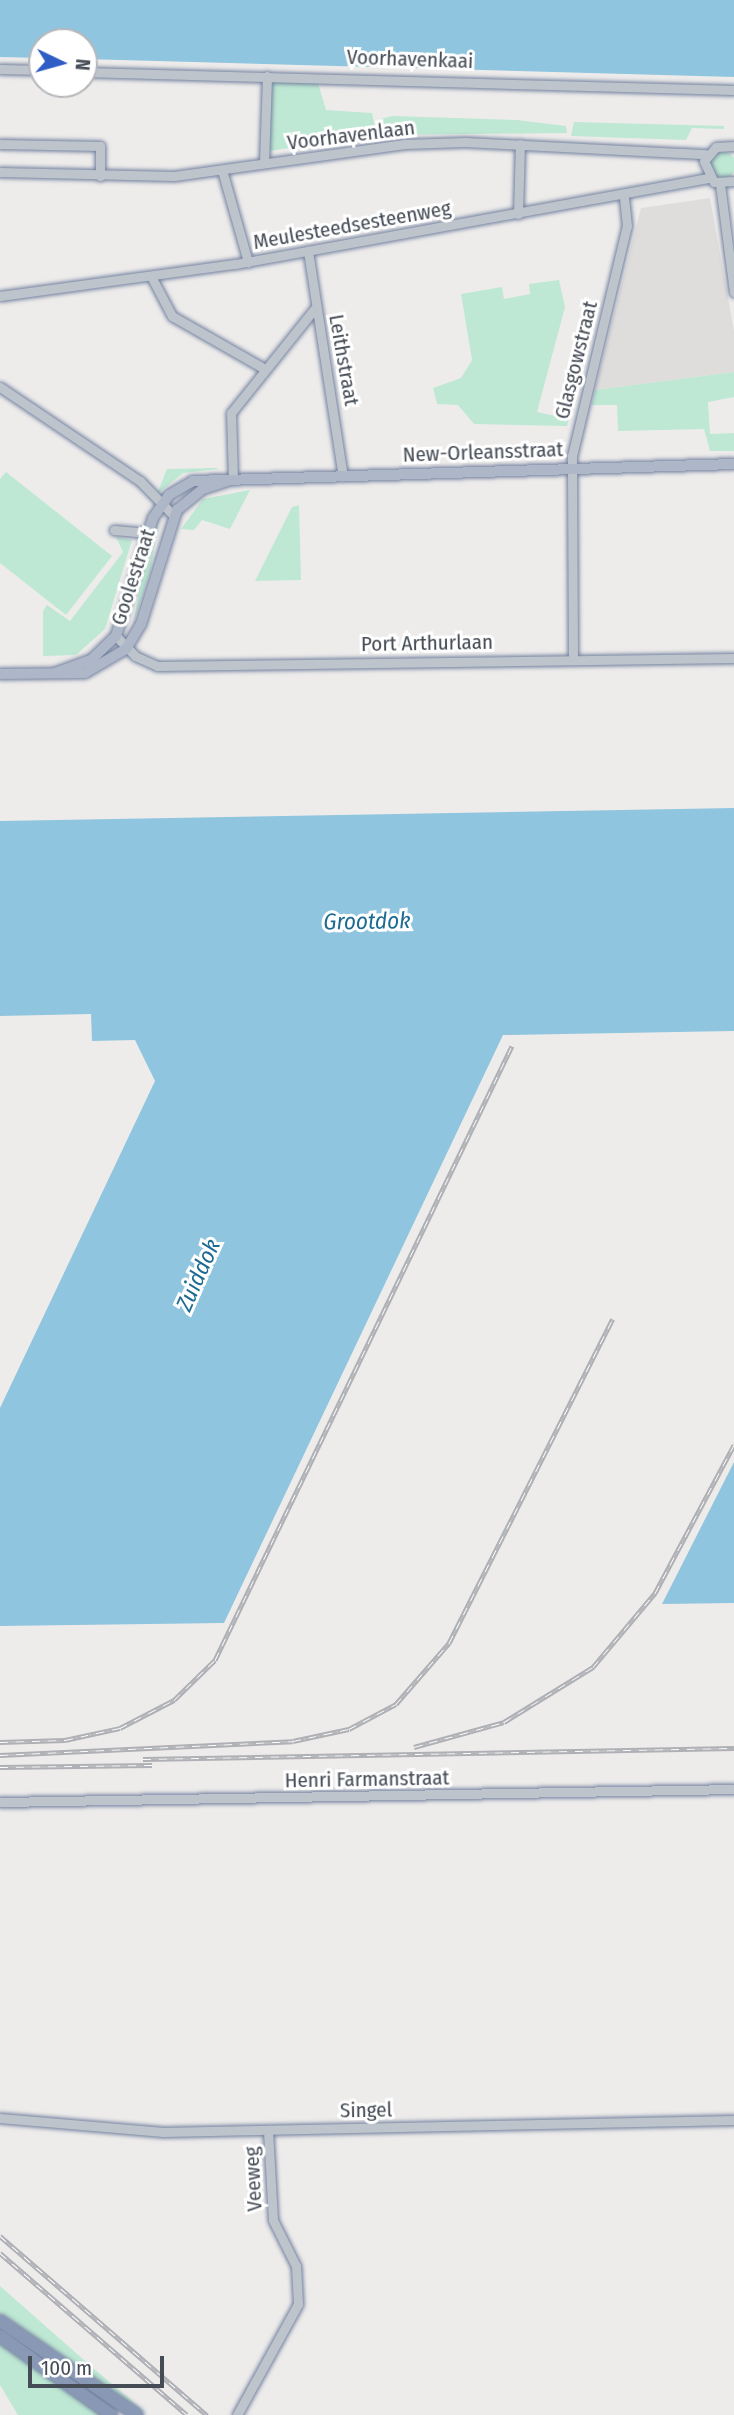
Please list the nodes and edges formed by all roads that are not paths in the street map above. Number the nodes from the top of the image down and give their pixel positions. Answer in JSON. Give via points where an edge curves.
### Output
{"nodes":[{"id":1,"x":0,"y":69,"type":"edge"},
{"id":2,"x":28,"y":70,"type":"edge"},
{"id":3,"x":98,"y":72,"type":"edge"},
{"id":4,"x":267,"y":76,"type":"junction"},
{"id":5,"x":734,"y":90,"type":"edge"},
{"id":6,"x":0,"y":144,"type":"edge"},
{"id":7,"x":520,"y":144,"type":"junction"},
{"id":8,"x":734,"y":146,"type":"edge"},
{"id":9,"x":706,"y":154,"type":"junction"},
{"id":10,"x":264,"y":163,"type":"junction"},
{"id":11,"x":222,"y":170,"type":"junction"},
{"id":12,"x":0,"y":172,"type":"edge"},
{"id":13,"x":100,"y":176,"type":"junction"},
{"id":14,"x":709,"y":178,"type":"junction"},
{"id":15,"x":734,"y":181,"type":"edge"},
{"id":16,"x":720,"y":184,"type":"junction"},
{"id":17,"x":624,"y":197,"type":"junction"},
{"id":18,"x":518,"y":214,"type":"junction"},
{"id":19,"x":308,"y":251,"type":"junction"},
{"id":20,"x":248,"y":262,"type":"junction"},
{"id":21,"x":152,"y":278,"type":"junction"},
{"id":22,"x":734,"y":292,"type":"edge"},
{"id":23,"x":0,"y":296,"type":"edge"},
{"id":24,"x":316,"y":307,"type":"junction"},
{"id":25,"x":265,"y":369,"type":"junction"},
{"id":26,"x":0,"y":387,"type":"edge"},
{"id":27,"x":734,"y":464,"type":"edge"},
{"id":28,"x":571,"y":469,"type":"junction"},
{"id":29,"x":343,"y":476,"type":"junction"},
{"id":30,"x":233,"y":479,"type":"junction"},
{"id":31,"x":160,"y":506,"type":"junction"},
{"id":32,"x":174,"y":516,"type":"junction"},
{"id":33,"x":114,"y":530,"type":"dead end"},
{"id":34,"x":148,"y":533,"type":"junction"},
{"id":35,"x":116,"y":636,"type":"junction"},
{"id":36,"x":126,"y":649,"type":"junction"},
{"id":37,"x":734,"y":658,"type":"edge"},
{"id":38,"x":573,"y":659,"type":"junction"},
{"id":39,"x":55,"y":673,"type":"junction"},
{"id":40,"x":0,"y":674,"type":"edge"},
{"id":41,"x":734,"y":1789,"type":"edge"},
{"id":42,"x":0,"y":1802,"type":"edge"},
{"id":43,"x":0,"y":2118,"type":"edge"},
{"id":44,"x":734,"y":2120,"type":"edge"},
{"id":45,"x":268,"y":2130,"type":"junction"},
{"id":46,"x":0,"y":2321,"type":"edge"},
{"id":47,"x":0,"y":2336,"type":"edge"},
{"id":48,"x":111,"y":2415,"type":"edge"},
{"id":49,"x":137,"y":2415,"type":"edge"},
{"id":50,"x":237,"y":2415,"type":"edge"}],
"edges":[{"from":1,"to":2,"type":"street"},
{"from":3,"to":4,"type":"street","name":"Voorhavenkaai"},
{"from":4,"to":5,"type":"street","name":"Voorhavenkaai"},
{"from":4,"to":10,"type":"street"},
{"from":6,"to":13,"type":"street","via":[[100,146]]},
{"from":7,"to":9,"type":"street","name":"Voorhavenlaan"},
{"from":7,"to":10,"type":"street","name":"Voorhavenlaan","via":[[405,144]]},
{"from":7,"to":18,"type":"street"},
{"from":8,"to":9,"type":"street"},
{"from":9,"to":14,"type":"street"},
{"from":10,"to":11,"type":"street","name":"Voorhavenlaan"},
{"from":11,"to":13,"type":"street","name":"Voorhavenlaan"},
{"from":11,"to":20,"type":"street"},
{"from":12,"to":13,"type":"street","name":"Voorhavenlaan"},
{"from":14,"to":16,"type":"street"},
{"from":14,"to":17,"type":"street","name":"Meulesteedsesteenweg"},
{"from":15,"to":16,"type":"street"},
{"from":16,"to":22,"type":"street"},
{"from":17,"to":18,"type":"street","name":"Meulesteedsesteenweg"},
{"from":17,"to":28,"type":"street","name":"Glasgowstraat","via":[[626,226]]},
{"from":18,"to":19,"type":"street","name":"Meulesteedsesteenweg"},
{"from":19,"to":20,"type":"street","name":"Meulesteedsesteenweg"},
{"from":19,"to":24,"type":"street","name":"Leithstraat"},
{"from":20,"to":21,"type":"street","name":"Meulesteedsesteenweg"},
{"from":21,"to":23,"type":"street","name":"Meulesteedsesteenweg"},
{"from":21,"to":25,"type":"street","via":[[172,316]]},
{"from":24,"to":25,"type":"street"},
{"from":24,"to":29,"type":"street","name":"Leithstraat"},
{"from":25,"to":30,"type":"street","via":[[231,413]]},
{"from":26,"to":31,"type":"street","via":[[140,481]]},
{"from":27,"to":28,"type":"main road","name":"New-Orleansstraat"},
{"from":28,"to":29,"type":"main road","name":"New-Orleansstraat"},
{"from":28,"to":38,"type":"street","name":"Glasgowstraat"},
{"from":29,"to":30,"type":"main road","name":"New-Orleansstraat"},
{"from":30,"to":31,"type":"main road","name":"New-Orleansstraat","via":[[193,481]]},
{"from":30,"to":32,"type":"main road","via":[[193,494]]},
{"from":31,"to":32,"type":"street"},
{"from":31,"to":34,"type":"main road","name":"Goolestraat"},
{"from":32,"to":36,"type":"main road","name":"Goolestraat","via":[[141,624]]},
{"from":33,"to":34,"type":"street","name":"Goolestraat"},
{"from":34,"to":35,"type":"main road","name":"Goolestraat"},
{"from":35,"to":36,"type":"street","name":"Port Arthurlaan"},
{"from":35,"to":39,"type":"main road","via":[[91,660]]},
{"from":36,"to":38,"type":"street","name":"Port Arthurlaan","via":[[157,666]]},
{"from":36,"to":39,"type":"main road","via":[[85,673]]},
{"from":37,"to":38,"type":"street","name":"Port Arthurlaan"},
{"from":39,"to":40,"type":"main road"},
{"from":41,"to":42,"type":"street","name":"Henri Farmanstraat"},
{"from":43,"to":45,"type":"street","name":"Singel","via":[[97,2130]]},
{"from":44,"to":45,"type":"street","name":"Singel"},
{"from":45,"to":50,"type":"street","name":"Veeweg","via":[[272,2220],[296,2266],[298,2304]]},
{"from":46,"to":49,"type":"highway"},
{"from":47,"to":48,"type":"highway"}]}
